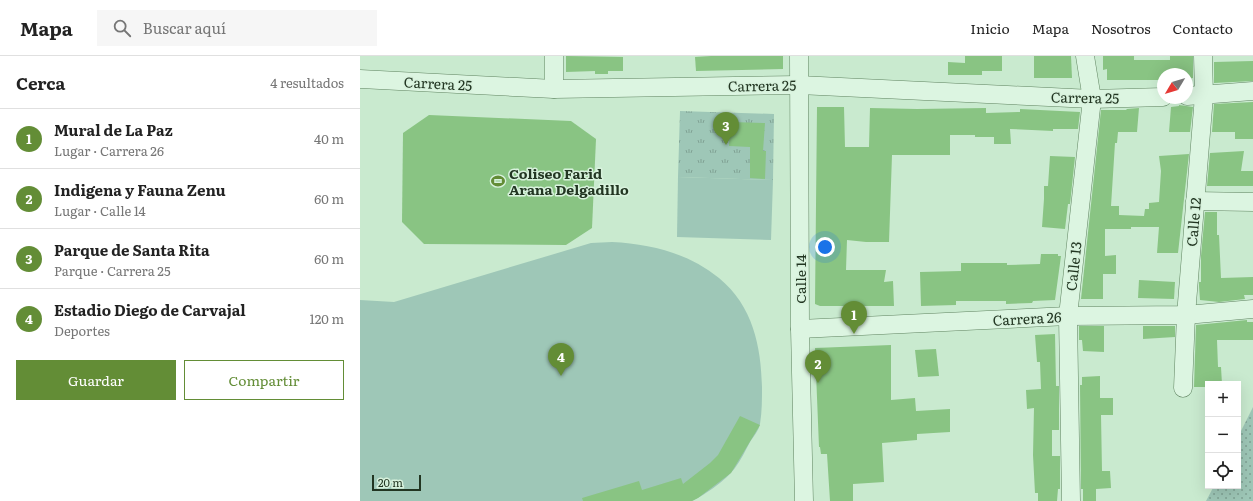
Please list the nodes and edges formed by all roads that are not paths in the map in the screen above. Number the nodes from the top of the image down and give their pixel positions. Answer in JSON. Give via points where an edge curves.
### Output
{"nodes":[{"id":1,"x":554,"y":56,"type":"edge"},
{"id":2,"x":799,"y":56,"type":"edge"},
{"id":3,"x":1085,"y":56,"type":"edge"},
{"id":4,"x":1204,"y":56,"type":"edge"},
{"id":5,"x":360,"y":79,"type":"edge"},
{"id":6,"x":799,"y":84,"type":"junction"},
{"id":7,"x":554,"y":88,"type":"junction"},
{"id":8,"x":1253,"y":91,"type":"edge"},
{"id":9,"x":1196,"y":96,"type":"edge"},
{"id":10,"x":1157,"y":97,"type":"edge"},
{"id":11,"x":1092,"y":99,"type":"junction"},
{"id":12,"x":1195,"y":201,"type":"junction"},
{"id":13,"x":1253,"y":202,"type":"edge"},
{"id":14,"x":1253,"y":309,"type":"edge"},
{"id":15,"x":1186,"y":315,"type":"junction"},
{"id":16,"x":1068,"y":316,"type":"junction"},
{"id":17,"x":800,"y":329,"type":"junction"},
{"id":18,"x":1183,"y":388,"type":"dead end"},
{"id":19,"x":804,"y":501,"type":"edge"},
{"id":20,"x":1071,"y":501,"type":"edge"}],
"edges":[{"from":1,"to":7,"type":"street"},
{"from":2,"to":6,"type":"street","name":"Calle 14"},
{"from":3,"to":11,"type":"street","name":"Calle 13"},
{"from":4,"to":9,"type":"street","name":"Calle 12"},
{"from":5,"to":7,"type":"street","name":"Carrera 25"},
{"from":6,"to":7,"type":"street","name":"Carrera 25"},
{"from":6,"to":11,"type":"street","name":"Carrera 25"},
{"from":6,"to":17,"type":"street","name":"Calle 14"},
{"from":8,"to":9,"type":"street"},
{"from":9,"to":12,"type":"street","name":"Calle 12"},
{"from":10,"to":11,"type":"street","name":"Carrera 25"},
{"from":11,"to":16,"type":"street","name":"Calle 13"},
{"from":12,"to":13,"type":"street"},
{"from":12,"to":15,"type":"street","name":"Calle 12"},
{"from":14,"to":15,"type":"street","name":"Carrera 26"},
{"from":15,"to":16,"type":"street","name":"Carrera 26"},
{"from":15,"to":18,"type":"street","name":"Calle 12"},
{"from":16,"to":17,"type":"street","name":"Carrera 26"},
{"from":16,"to":20,"type":"street","name":"Calle 13"},
{"from":17,"to":19,"type":"street","name":"Calle 14"}]}
